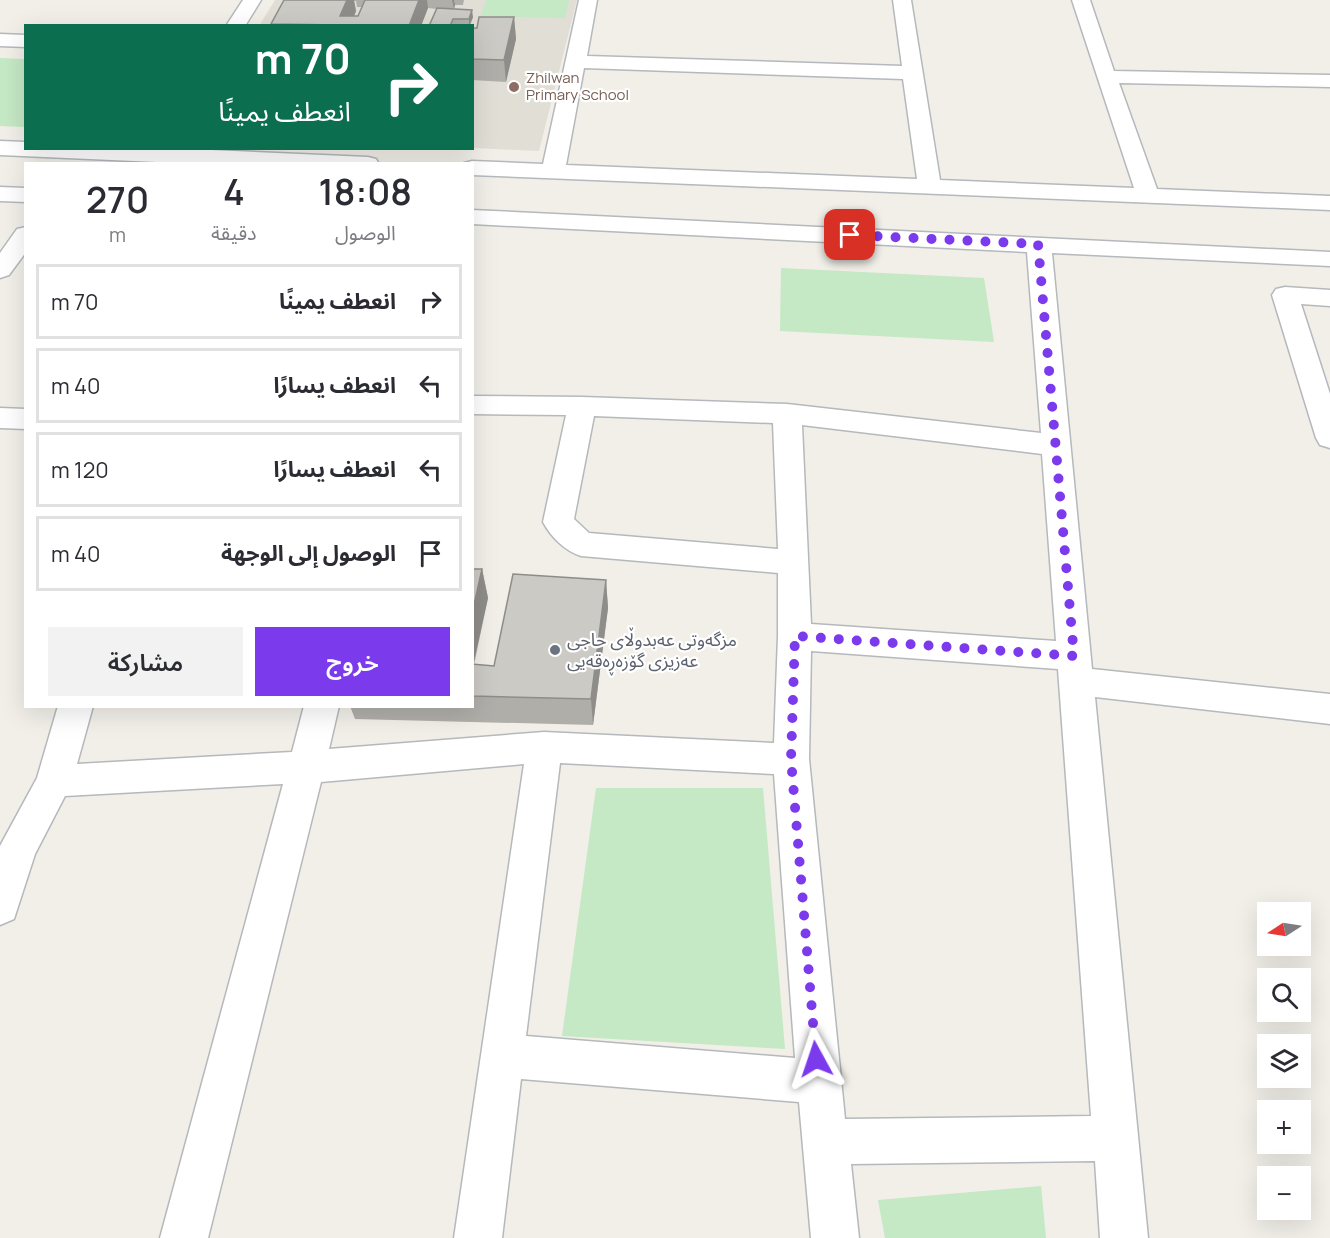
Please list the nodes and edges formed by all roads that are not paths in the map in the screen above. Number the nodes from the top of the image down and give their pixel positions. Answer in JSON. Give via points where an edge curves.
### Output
{"nodes":[{"id":1,"x":252,"y":0,"type":"edge"},
{"id":2,"x":588,"y":0,"type":"edge"},
{"id":3,"x":902,"y":0,"type":"edge"},
{"id":4,"x":1081,"y":0,"type":"edge"},
{"id":5,"x":236,"y":24,"type":"edge"},
{"id":6,"x":0,"y":40,"type":"edge"},
{"id":7,"x":24,"y":41,"type":"edge"},
{"id":8,"x":575,"y":62,"type":"junction"},
{"id":9,"x":913,"y":73,"type":"junction"},
{"id":10,"x":1106,"y":77,"type":"junction"},
{"id":11,"x":1330,"y":81,"type":"edge"},
{"id":12,"x":0,"y":148,"type":"edge"},
{"id":13,"x":24,"y":148,"type":"edge"},
{"id":14,"x":99,"y":150,"type":"edge"},
{"id":15,"x":148,"y":151,"type":"edge"},
{"id":16,"x":334,"y":162,"type":"edge"},
{"id":17,"x":474,"y":168,"type":"edge"},
{"id":18,"x":553,"y":171,"type":"junction"},
{"id":19,"x":930,"y":187,"type":"junction"},
{"id":20,"x":0,"y":194,"type":"edge"},
{"id":21,"x":24,"y":195,"type":"edge"},
{"id":22,"x":1148,"y":196,"type":"junction"},
{"id":23,"x":1330,"y":203,"type":"edge"},
{"id":24,"x":474,"y":217,"type":"edge"},
{"id":25,"x":24,"y":237,"type":"edge"},
{"id":26,"x":1038,"y":244,"type":"junction"},
{"id":27,"x":1330,"y":259,"type":"edge"},
{"id":28,"x":0,"y":270,"type":"edge"},
{"id":29,"x":1330,"y":298,"type":"edge"},
{"id":30,"x":474,"y":405,"type":"edge"},
{"id":31,"x":582,"y":406,"type":"junction"},
{"id":32,"x":787,"y":414,"type":"junction"},
{"id":33,"x":0,"y":418,"type":"edge"},
{"id":34,"x":24,"y":419,"type":"edge"},
{"id":35,"x":1330,"y":438,"type":"edge"},
{"id":36,"x":1055,"y":445,"type":"junction"},
{"id":37,"x":794,"y":562,"type":"junction"},
{"id":38,"x":795,"y":636,"type":"junction"},
{"id":39,"x":1075,"y":668,"type":"junction"},
{"id":40,"x":75,"y":708,"type":"edge"},
{"id":41,"x":322,"y":708,"type":"edge"},
{"id":42,"x":1330,"y":709,"type":"edge"},
{"id":43,"x":544,"y":747,"type":"junction"},
{"id":44,"x":791,"y":759,"type":"junction"},
{"id":45,"x":307,"y":767,"type":"junction"},
{"id":46,"x":54,"y":781,"type":"junction"},
{"id":47,"x":9,"y":852,"type":"edge"},
{"id":48,"x":0,"y":906,"type":"edge"},
{"id":49,"x":503,"y":1056,"type":"junction"},
{"id":50,"x":818,"y":1082,"type":"junction"},
{"id":51,"x":1117,"y":1138,"type":"junction"},
{"id":52,"x":826,"y":1142,"type":"junction"},
{"id":53,"x":184,"y":1238,"type":"edge"},
{"id":54,"x":478,"y":1238,"type":"edge"},
{"id":55,"x":835,"y":1238,"type":"edge"},
{"id":56,"x":1124,"y":1238,"type":"edge"}],
"edges":[{"from":1,"to":5,"type":"street"},
{"from":2,"to":8,"type":"street"},
{"from":3,"to":9,"type":"street"},
{"from":4,"to":10,"type":"street"},
{"from":6,"to":7,"type":"street"},
{"from":8,"to":9,"type":"street"},
{"from":8,"to":18,"type":"street"},
{"from":9,"to":19,"type":"street"},
{"from":10,"to":11,"type":"street"},
{"from":10,"to":22,"type":"street"},
{"from":12,"to":13,"type":"street"},
{"from":14,"to":15,"type":"street"},
{"from":15,"to":16,"type":"street"},
{"from":17,"to":18,"type":"street"},
{"from":18,"to":19,"type":"street"},
{"from":19,"to":22,"type":"street"},
{"from":20,"to":21,"type":"street"},
{"from":22,"to":23,"type":"street"},
{"from":24,"to":26,"type":"street"},
{"from":25,"to":28,"type":"street"},
{"from":26,"to":27,"type":"street"},
{"from":26,"to":36,"type":"street"},
{"from":29,"to":35,"type":"street","via":[[1285,295]]},
{"from":30,"to":31,"type":"street"},
{"from":31,"to":32,"type":"street"},
{"from":31,"to":37,"type":"street","via":[[558,522],[581,544]]},
{"from":32,"to":36,"type":"street"},
{"from":32,"to":37,"type":"street"},
{"from":33,"to":34,"type":"street"},
{"from":36,"to":39,"type":"street"},
{"from":37,"to":38,"type":"street"},
{"from":38,"to":39,"type":"street"},
{"from":38,"to":44,"type":"street"},
{"from":39,"to":42,"type":"street"},
{"from":39,"to":51,"type":"street"},
{"from":40,"to":46,"type":"street"},
{"from":41,"to":45,"type":"street"},
{"from":43,"to":44,"type":"street"},
{"from":43,"to":45,"type":"street"},
{"from":43,"to":49,"type":"street"},
{"from":44,"to":50,"type":"street"},
{"from":45,"to":46,"type":"street"},
{"from":45,"to":53,"type":"street"},
{"from":46,"to":47,"type":"street"},
{"from":47,"to":48,"type":"street"},
{"from":49,"to":50,"type":"street"},
{"from":49,"to":54,"type":"street"},
{"from":50,"to":52,"type":"street"},
{"from":51,"to":52,"type":"street"},
{"from":51,"to":56,"type":"street"},
{"from":52,"to":55,"type":"street"}]}
